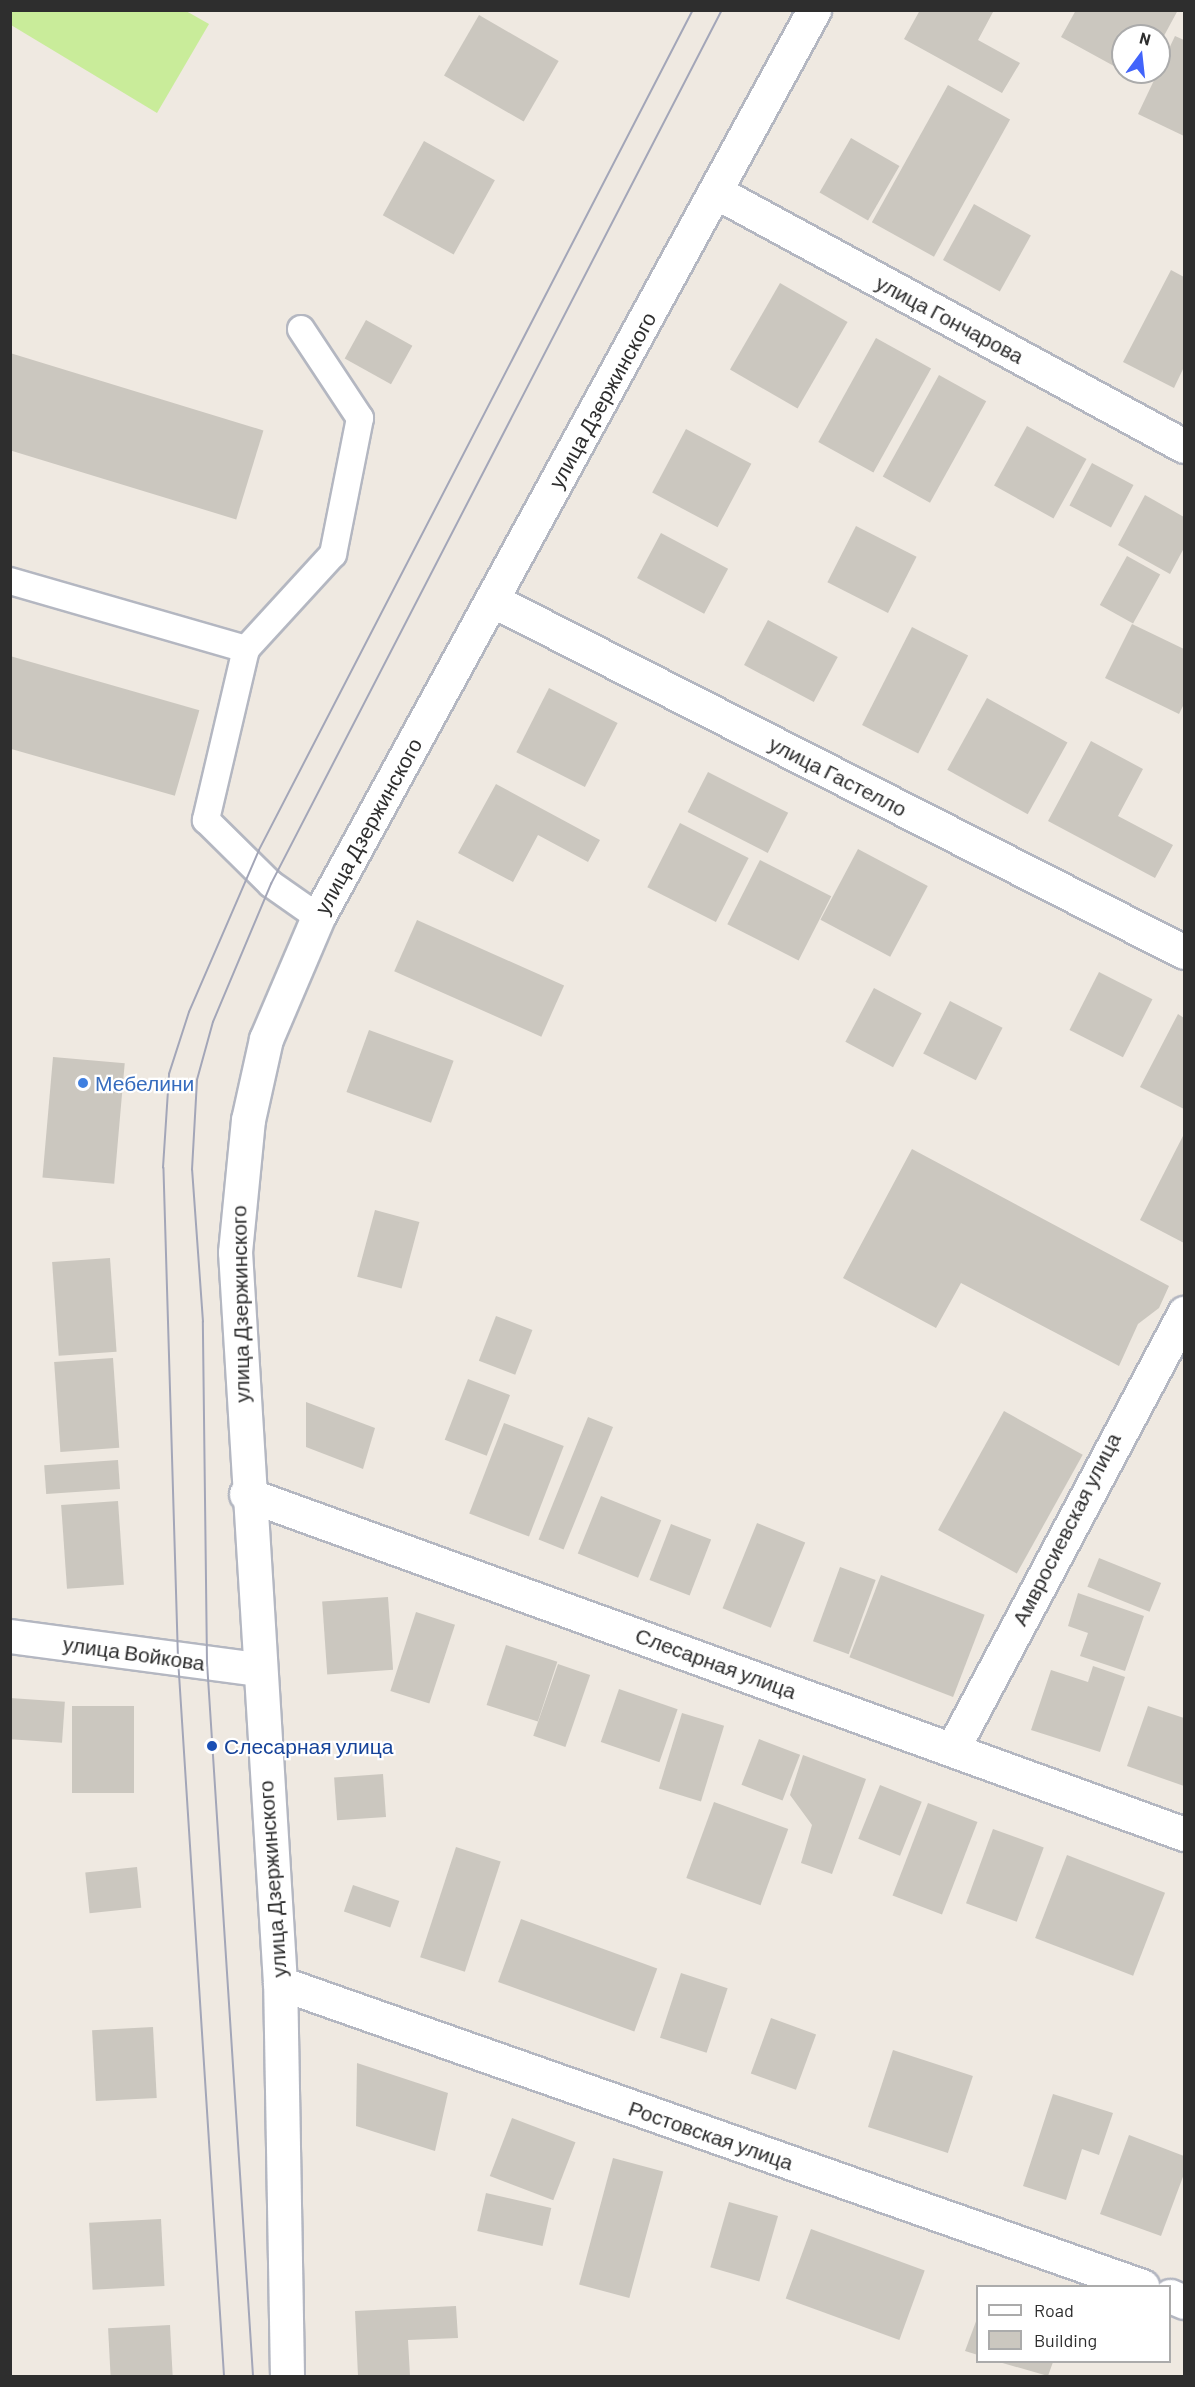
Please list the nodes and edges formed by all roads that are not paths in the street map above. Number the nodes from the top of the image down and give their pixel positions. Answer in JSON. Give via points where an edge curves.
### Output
{"nodes":[{"id":1,"x":814,"y":10,"type":"edge"},
{"id":2,"x":716,"y":192,"type":"junction"},
{"id":3,"x":301,"y":329,"type":"dead end"},
{"id":4,"x":1185,"y":446,"type":"edge"},
{"id":5,"x":10,"y":580,"type":"edge"},
{"id":6,"x":492,"y":600,"type":"junction"},
{"id":7,"x":246,"y":650,"type":"junction"},
{"id":8,"x":318,"y":917,"type":"junction"},
{"id":9,"x":1185,"y":952,"type":"edge"},
{"id":10,"x":1185,"y":1312,"type":"edge"},
{"id":11,"x":246,"y":1494,"type":"junction"},
{"id":12,"x":10,"y":1636,"type":"edge"},
{"id":13,"x":258,"y":1669,"type":"junction"},
{"id":14,"x":953,"y":1748,"type":"junction"},
{"id":15,"x":1185,"y":1834,"type":"edge"},
{"id":16,"x":280,"y":1983,"type":"junction"},
{"id":17,"x":1139,"y":2285,"type":"edge"},
{"id":18,"x":1171,"y":2296,"type":"edge"},
{"id":19,"x":1185,"y":2302,"type":"edge"},
{"id":20,"x":287,"y":2376,"type":"edge"}],
"edges":[{"from":1,"to":2,"type":"street","name":"улица Дзержинского"},
{"from":2,"to":4,"type":"street","name":"улица Гончарова"},
{"from":2,"to":6,"type":"street","name":"улица Дзержинского"},
{"from":3,"to":7,"type":"lane","via":[[360,418],[333,554]]},
{"from":5,"to":7,"type":"lane"},
{"from":6,"to":8,"type":"street","name":"улица Дзержинского"},
{"from":6,"to":9,"type":"street","name":"улица Гастелло"},
{"from":7,"to":8,"type":"lane","via":[[206,820],[272,884]]},
{"from":8,"to":11,"type":"street","name":"улица Дзержинского","via":[[267,1039],[238,1191],[235,1252]]},
{"from":10,"to":14,"type":"street","name":"Амвросиевская улица"},
{"from":11,"to":13,"type":"street","name":"улица Дзержинского"},
{"from":11,"to":14,"type":"street","name":"Слесарная улица"},
{"from":12,"to":13,"type":"street","name":"улица Войкова"},
{"from":13,"to":16,"type":"street","name":"улица Дзержинского"},
{"from":14,"to":15,"type":"street","name":"Слесарная улица"},
{"from":16,"to":17,"type":"street","name":"Ростовская улица"},
{"from":16,"to":20,"type":"street","name":"улица Дзержинского"},
{"from":18,"to":19,"type":"street"}]}
